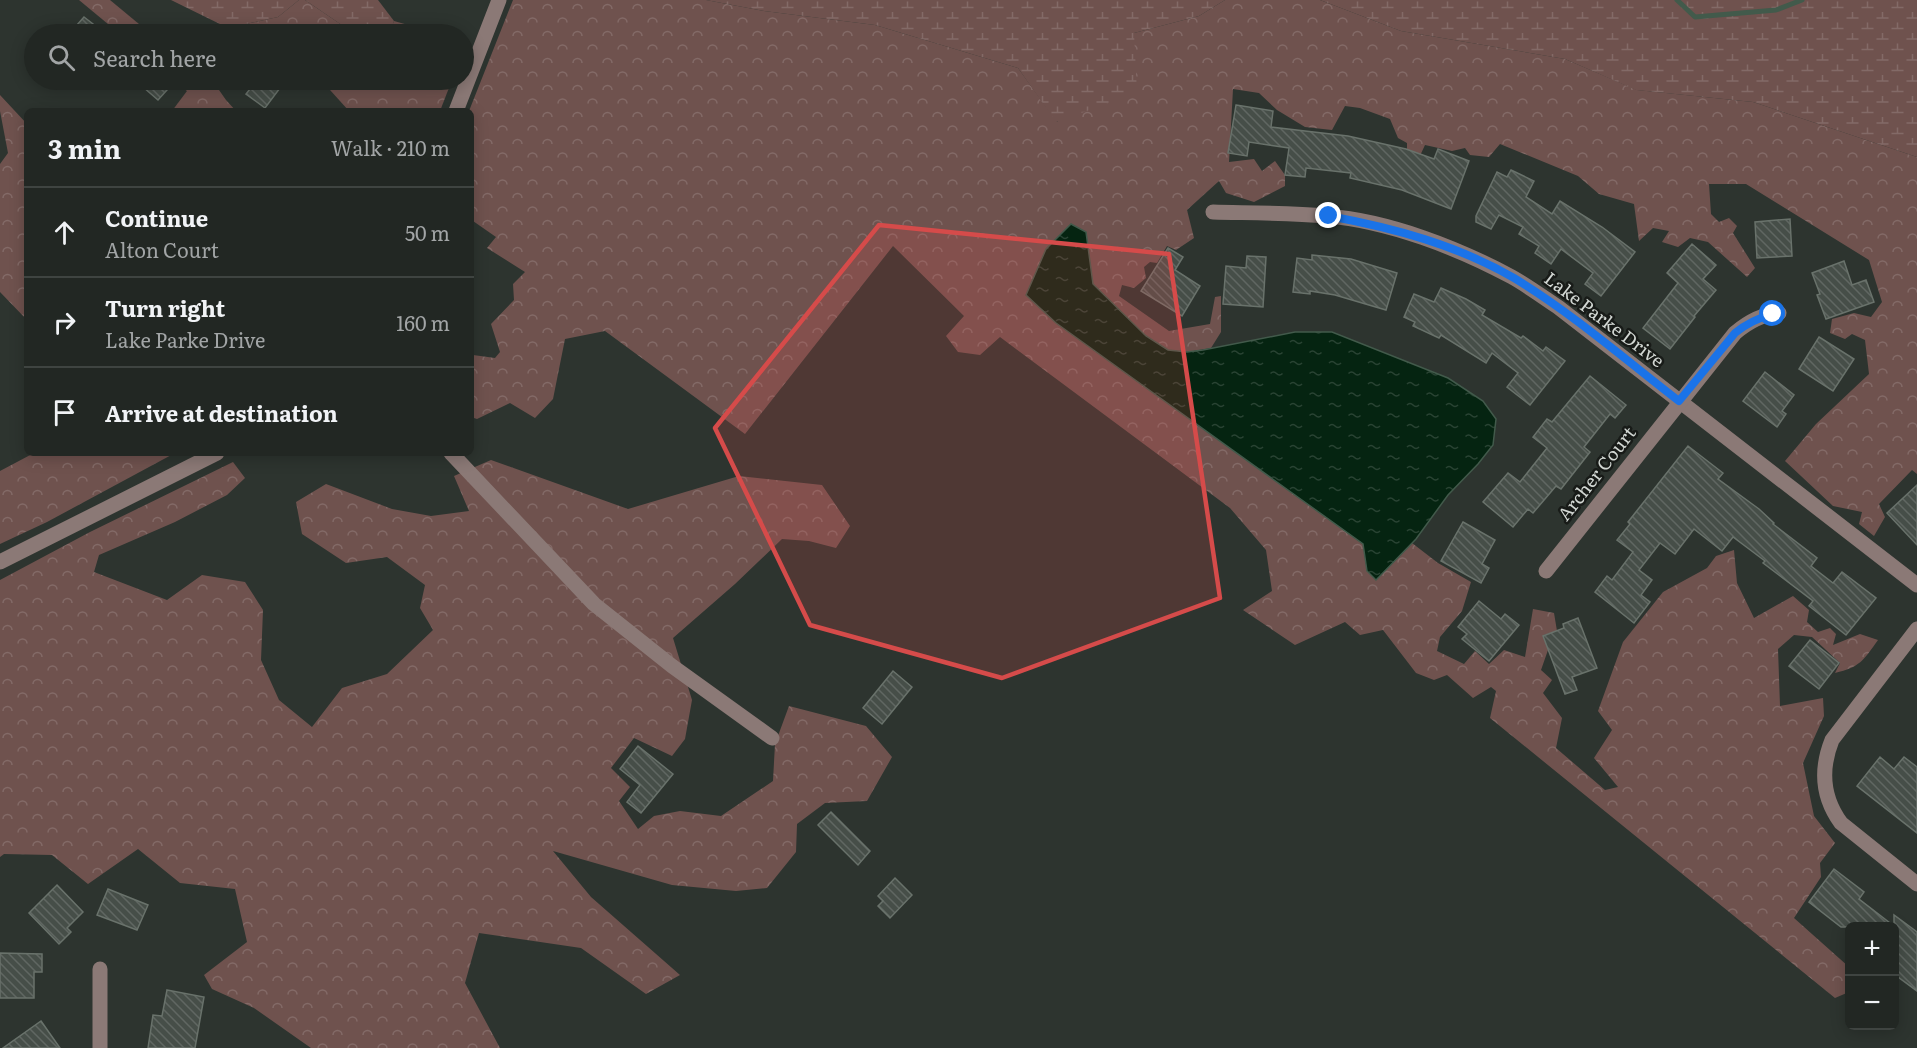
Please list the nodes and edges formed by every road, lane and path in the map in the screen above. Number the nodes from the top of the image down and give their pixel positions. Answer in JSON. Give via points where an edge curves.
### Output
{"nodes":[{"id":1,"x":499,"y":0,"type":"edge"},
{"id":2,"x":474,"y":65,"type":"edge"},
{"id":3,"x":464,"y":90,"type":"edge"},
{"id":4,"x":457,"y":108,"type":"edge"},
{"id":5,"x":1213,"y":212,"type":"dead end"},
{"id":6,"x":1779,"y":313,"type":"dead end"},
{"id":7,"x":1679,"y":401,"type":"junction"},
{"id":8,"x":211,"y":456,"type":"edge"},
{"id":9,"x":453,"y":456,"type":"edge"},
{"id":10,"x":0,"y":562,"type":"edge"},
{"id":11,"x":1546,"y":571,"type":"dead end"},
{"id":12,"x":1917,"y":585,"type":"edge"},
{"id":13,"x":1917,"y":629,"type":"edge"},
{"id":14,"x":772,"y":738,"type":"dead end"},
{"id":15,"x":1917,"y":884,"type":"edge"},
{"id":16,"x":100,"y":969,"type":"dead end"},
{"id":17,"x":100,"y":1048,"type":"edge"}],
"edges":[{"from":1,"to":2,"type":"street"},
{"from":3,"to":4,"type":"street"},
{"from":5,"to":7,"type":"street","name":"Lake Parke Drive","via":[[1329,216],[1380,226],[1467,254],[1558,307]]},
{"from":6,"to":7,"type":"street","name":"Archer Court","via":[[1744,325]]},
{"from":7,"to":11,"type":"street","name":"Archer Court"},
{"from":7,"to":12,"type":"street","name":"Lake Parke Drive"},
{"from":8,"to":10,"type":"street"},
{"from":9,"to":14,"type":"street","via":[[594,604]]},
{"from":13,"to":15,"type":"street","via":[[1832,740],[1825,761],[1824,783],[1841,823]]},
{"from":16,"to":17,"type":"street"}]}
